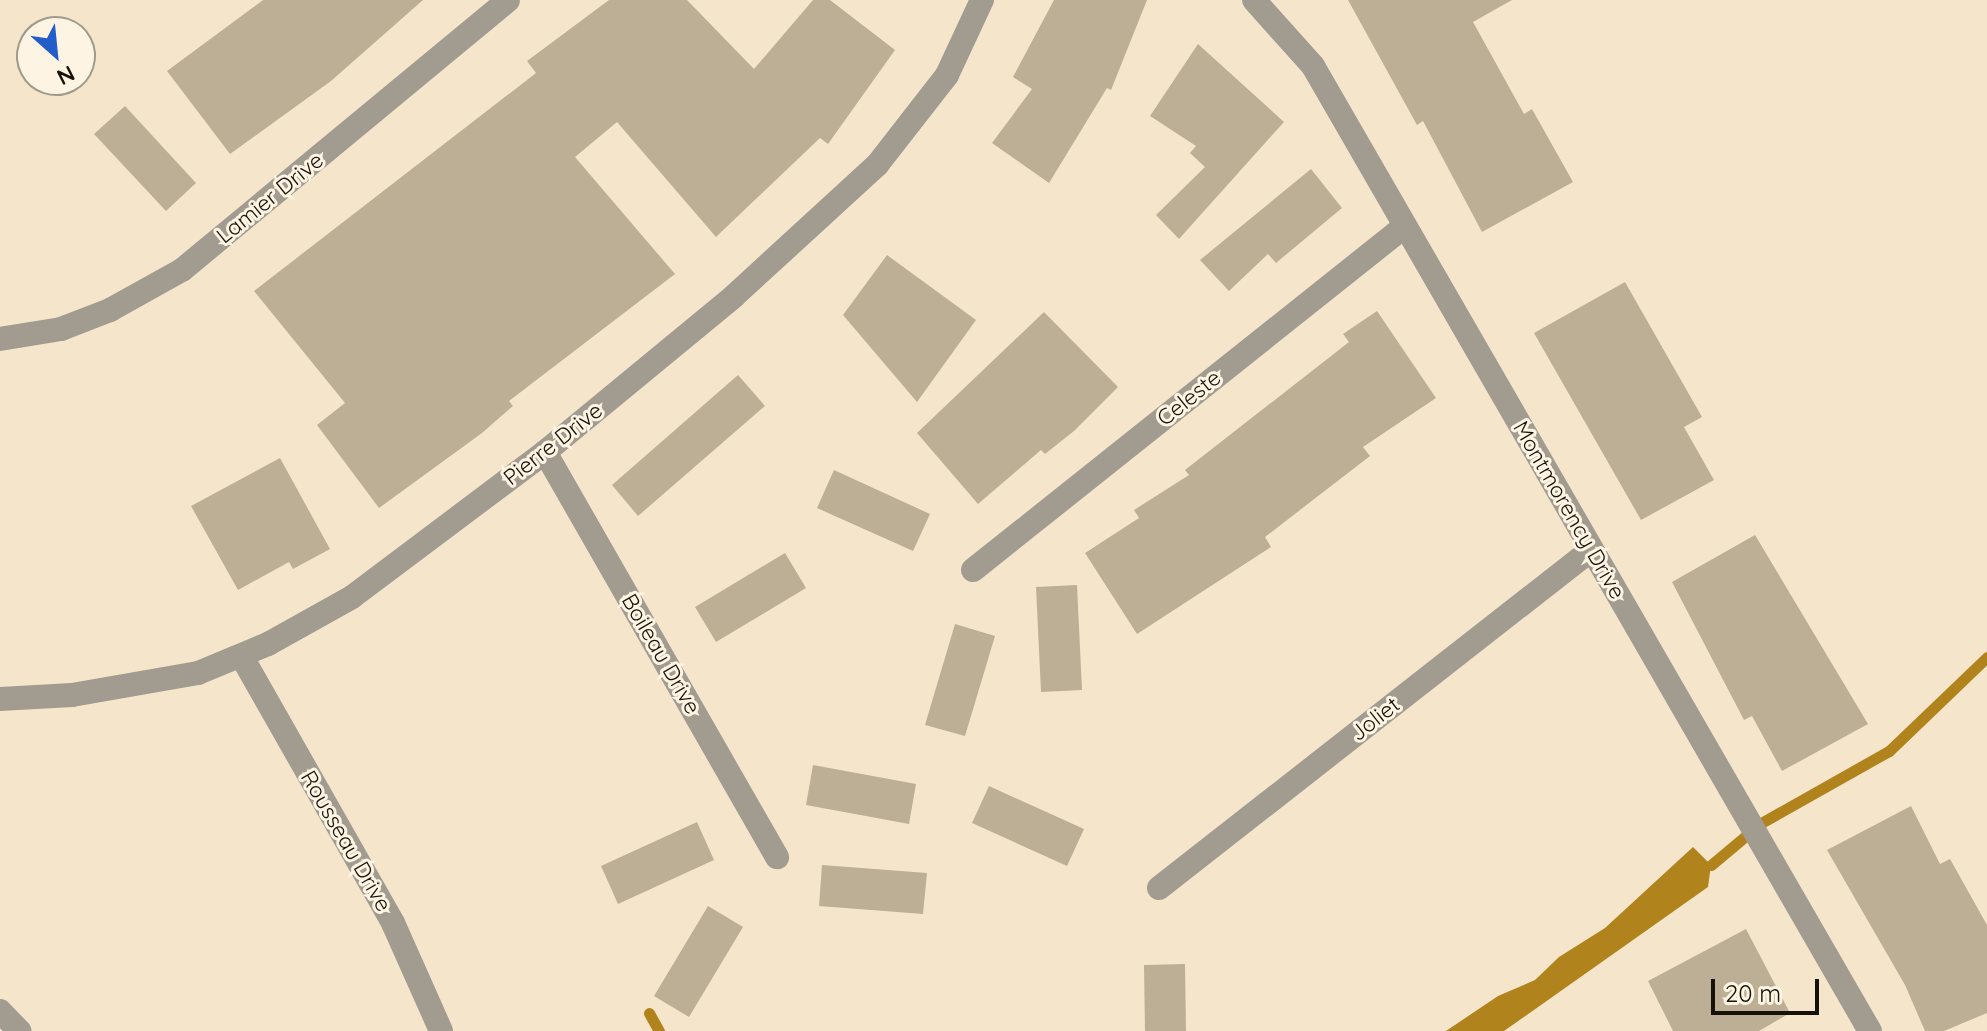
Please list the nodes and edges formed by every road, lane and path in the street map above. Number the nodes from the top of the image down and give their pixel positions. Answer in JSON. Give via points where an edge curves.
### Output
{"nodes":[{"id":1,"x":982,"y":0,"type":"edge"},
{"id":2,"x":1254,"y":0,"type":"edge"},
{"id":3,"x":499,"y":3,"type":"edge"},
{"id":4,"x":1405,"y":226,"type":"junction"},
{"id":5,"x":0,"y":339,"type":"edge"},
{"id":6,"x":545,"y":452,"type":"junction"},
{"id":7,"x":1591,"y":550,"type":"junction"},
{"id":8,"x":973,"y":570,"type":"dead end"},
{"id":9,"x":242,"y":657,"type":"junction"},
{"id":10,"x":0,"y":699,"type":"edge"},
{"id":11,"x":777,"y":857,"type":"dead end"},
{"id":12,"x":1159,"y":888,"type":"dead end"},
{"id":13,"x":0,"y":1011,"type":"edge"},
{"id":14,"x":19,"y":1031,"type":"edge"},
{"id":15,"x":441,"y":1031,"type":"edge"},
{"id":16,"x":1870,"y":1031,"type":"edge"}],
"edges":[{"from":1,"to":6,"type":"street","name":"Pierre Drive","via":[[947,75],[877,165],[734,296]]},
{"from":2,"to":4,"type":"street","name":"Montmorency Drive","via":[[1313,66]]},
{"from":3,"to":5,"type":"street","name":"Lamier Drive","via":[[182,270],[110,310],[61,329]]},
{"from":4,"to":7,"type":"street","name":"Montmorency Drive"},
{"from":4,"to":8,"type":"street","name":"Celeste"},
{"from":6,"to":9,"type":"street","name":"Pierre Drive","via":[[352,597]]},
{"from":6,"to":11,"type":"street","name":"Boileau Drive"},
{"from":7,"to":12,"type":"street","name":"Joliet"},
{"from":7,"to":16,"type":"street","name":"Montmorency Drive"},
{"from":9,"to":10,"type":"street","name":"Pierre Drive","via":[[198,673],[86,692]]},
{"from":9,"to":15,"type":"street","name":"Rousseau Drive","via":[[393,923]]},
{"from":13,"to":14,"type":"street"}]}
